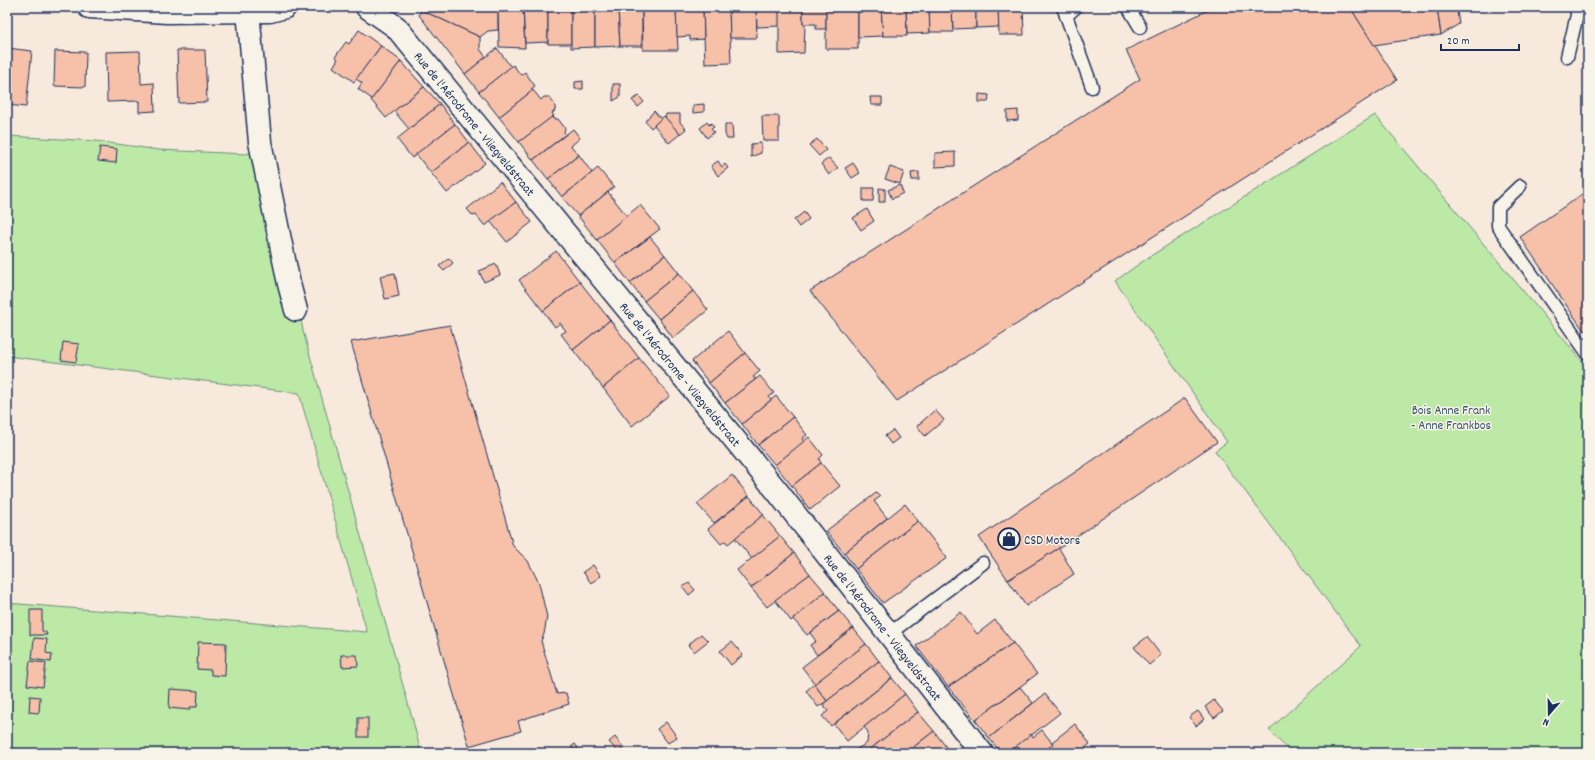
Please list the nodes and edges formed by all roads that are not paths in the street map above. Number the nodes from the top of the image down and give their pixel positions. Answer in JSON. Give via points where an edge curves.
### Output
{"nodes":[{"id":1,"x":89,"y":7,"type":"edge"},
{"id":2,"x":284,"y":7,"type":"edge"},
{"id":3,"x":367,"y":7,"type":"edge"},
{"id":4,"x":1076,"y":7,"type":"edge"},
{"id":5,"x":1128,"y":7,"type":"edge"},
{"id":6,"x":1576,"y":7,"type":"edge"},
{"id":7,"x":248,"y":11,"type":"junction"},
{"id":8,"x":1064,"y":11,"type":"edge"},
{"id":9,"x":1140,"y":27,"type":"dead end"},
{"id":10,"x":1567,"y":57,"type":"dead end"},
{"id":11,"x":1092,"y":87,"type":"dead end"},
{"id":12,"x":1520,"y":186,"type":"dead end"},
{"id":13,"x":296,"y":310,"type":"dead end"},
{"id":14,"x":1588,"y":354,"type":"edge"},
{"id":15,"x":983,"y":563,"type":"dead end"},
{"id":16,"x":889,"y":634,"type":"junction"},
{"id":17,"x":982,"y":753,"type":"edge"}],
"edges":[{"from":1,"to":7,"type":"street","via":[[166,12]]},
{"from":2,"to":7,"type":"street","via":[[270,11]]},
{"from":3,"to":16,"type":"street","name":"Rue de l'Aérodrome - Vliegveldstraat","via":[[396,27],[777,492]]},
{"from":4,"to":8,"type":"lane"},
{"from":5,"to":9,"type":"lane"},
{"from":6,"to":10,"type":"lane","via":[[1577,15]]},
{"from":7,"to":13,"type":"street","via":[[260,142]]},
{"from":8,"to":11,"type":"lane"},
{"from":12,"to":14,"type":"lane","via":[[1498,207],[1498,226]]},
{"from":15,"to":16,"type":"lane"},
{"from":16,"to":17,"type":"street","name":"Rue de l'Aérodrome - Vliegveldstraat"}]}
